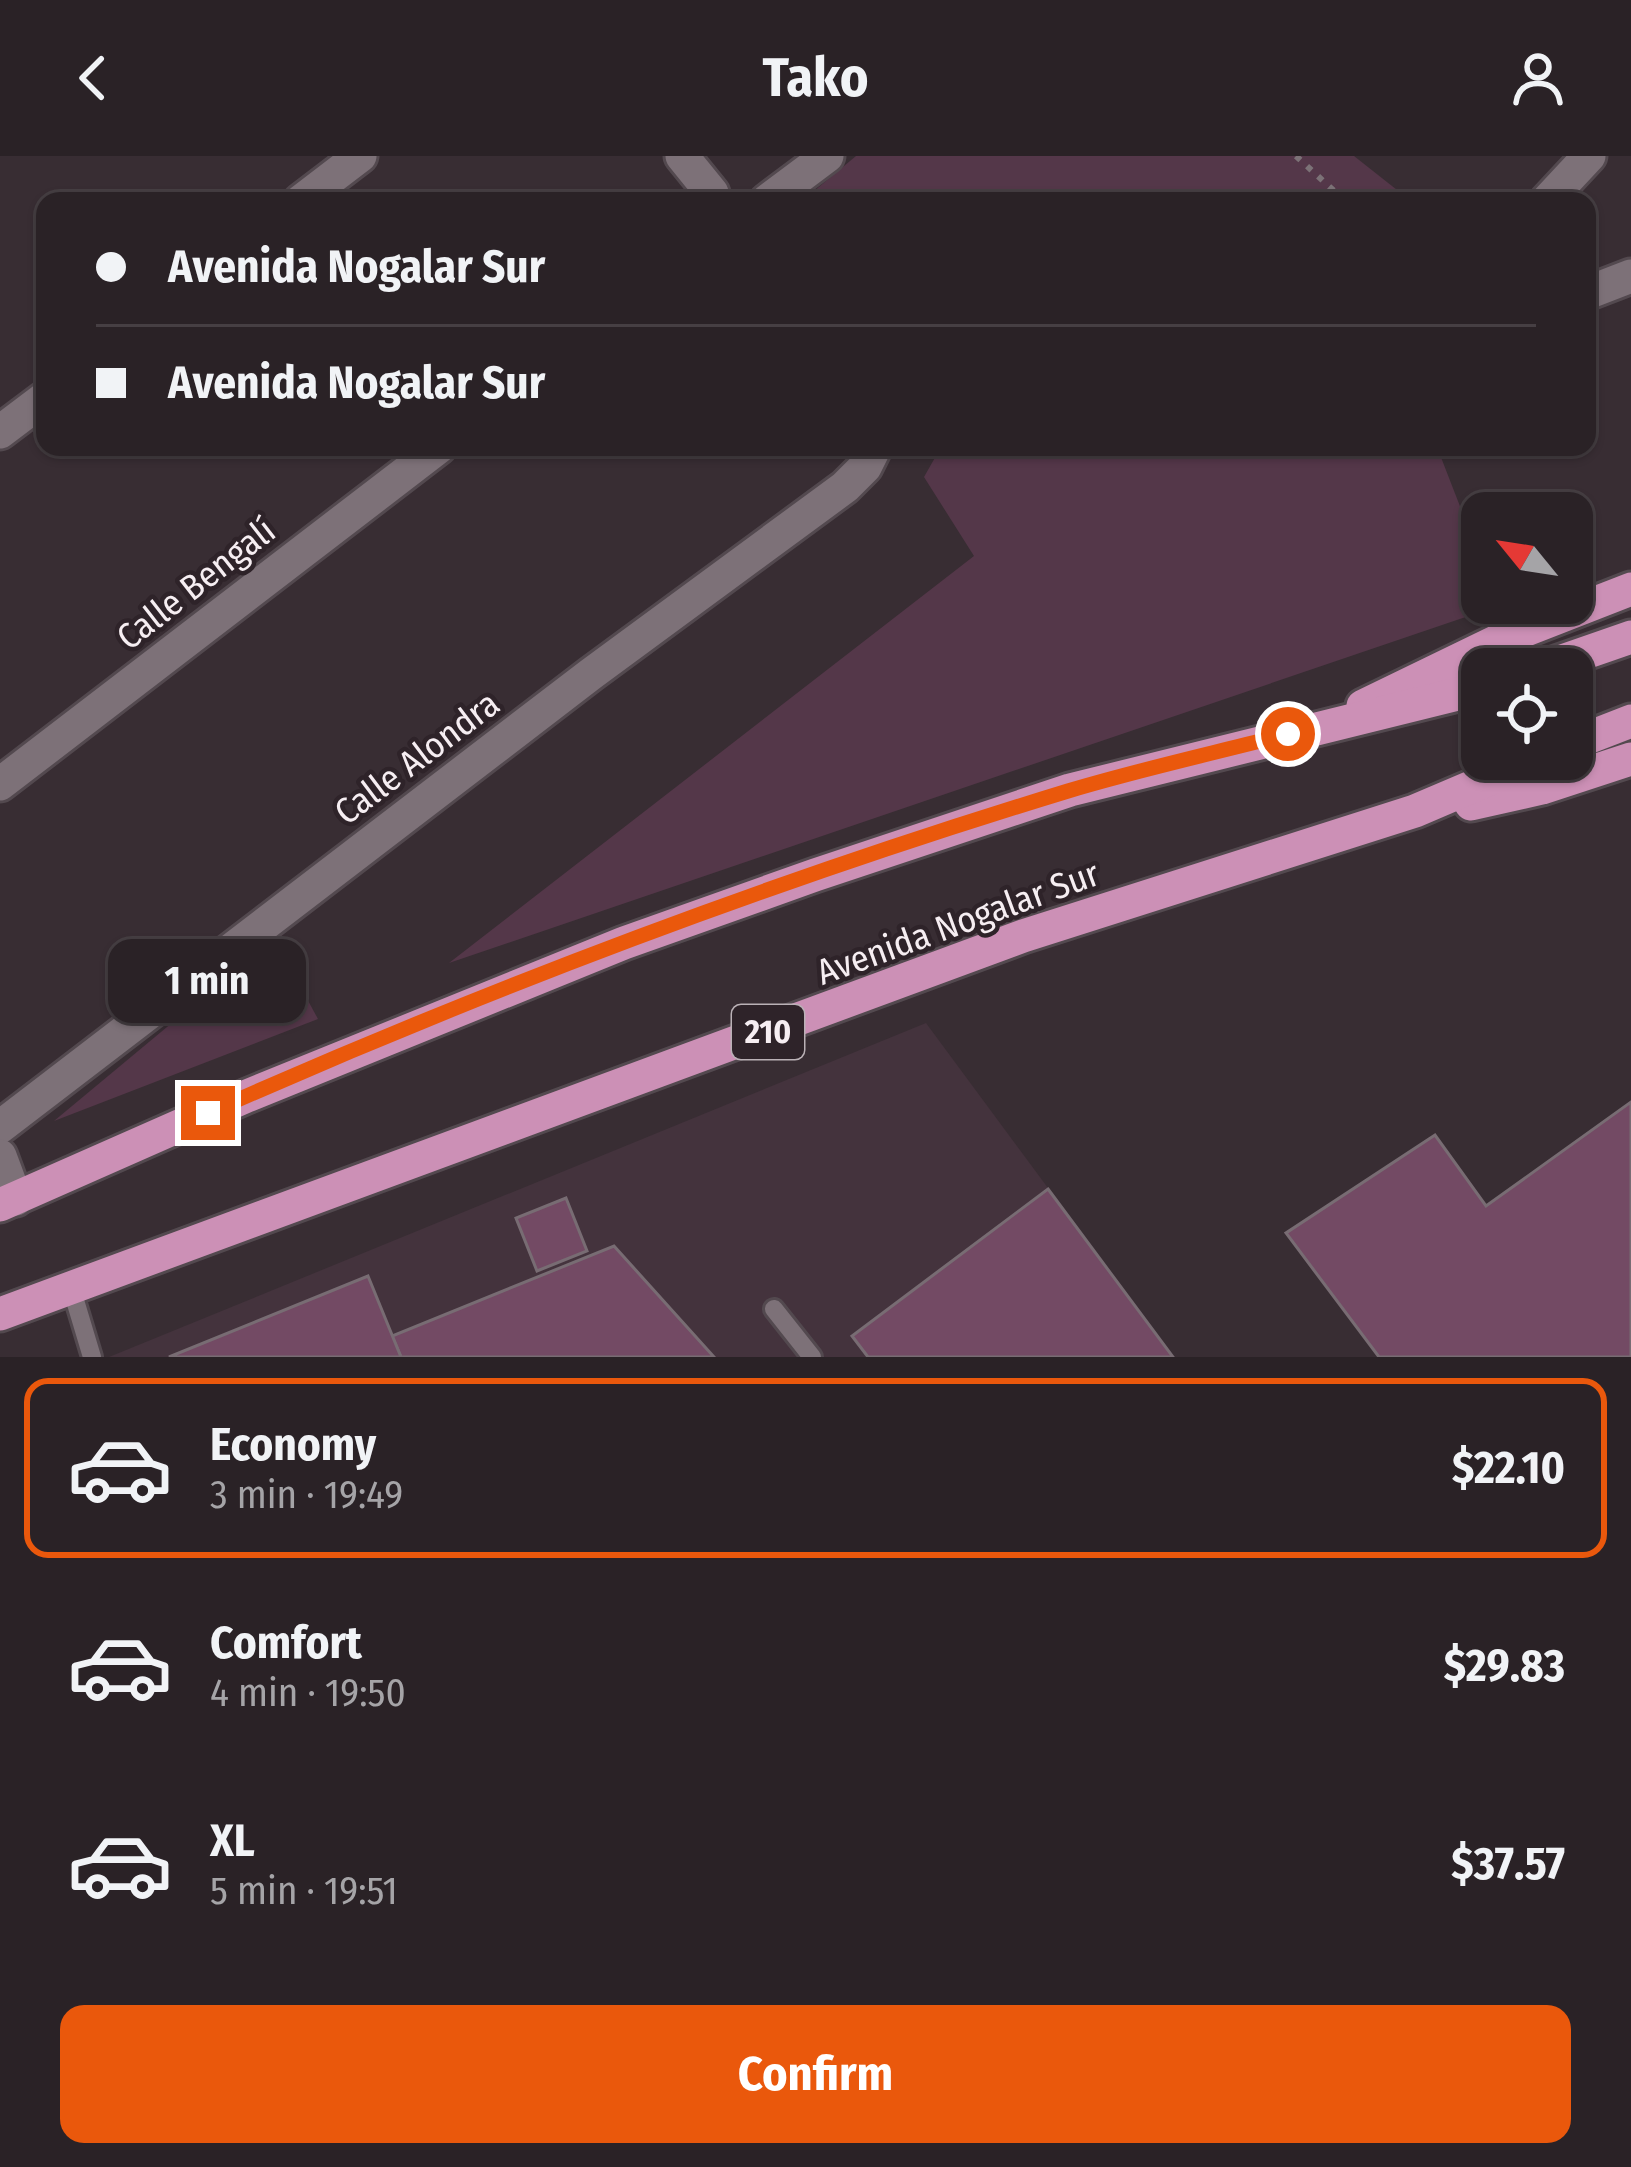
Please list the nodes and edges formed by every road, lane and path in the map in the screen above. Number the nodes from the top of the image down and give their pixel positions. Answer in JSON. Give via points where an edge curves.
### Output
{"nodes":[{"id":1,"x":360,"y":156,"type":"edge"},
{"id":2,"x":682,"y":156,"type":"edge"},
{"id":3,"x":827,"y":156,"type":"edge"},
{"id":4,"x":1296,"y":156,"type":"edge"},
{"id":5,"x":1589,"y":156,"type":"edge"},
{"id":6,"x":314,"y":192,"type":"edge"},
{"id":7,"x":710,"y":192,"type":"edge"},
{"id":8,"x":779,"y":192,"type":"edge"},
{"id":9,"x":1335,"y":192,"type":"edge"},
{"id":10,"x":1555,"y":192,"type":"edge"},
{"id":11,"x":1631,"y":276,"type":"edge"},
{"id":12,"x":1596,"y":290,"type":"edge"},
{"id":13,"x":36,"y":405,"type":"edge"},
{"id":14,"x":0,"y":432,"type":"edge"},
{"id":15,"x":427,"y":456,"type":"edge"},
{"id":16,"x":870,"y":456,"type":"edge"},
{"id":17,"x":1631,"y":589,"type":"edge"},
{"id":18,"x":1631,"y":637,"type":"edge"},
{"id":19,"x":1593,"y":650,"type":"edge"},
{"id":20,"x":1461,"y":694,"type":"edge"},
{"id":21,"x":1332,"y":722,"type":"junction"},
{"id":22,"x":1631,"y":722,"type":"edge"},
{"id":23,"x":1593,"y":736,"type":"edge"},
{"id":24,"x":1631,"y":759,"type":"edge"},
{"id":25,"x":1488,"y":780,"type":"edge"},
{"id":26,"x":0,"y":784,"type":"edge"},
{"id":27,"x":1415,"y":811,"type":"junction"},
{"id":28,"x":0,"y":1127,"type":"edge"},
{"id":29,"x":0,"y":1156,"type":"edge"},
{"id":30,"x":8,"y":1202,"type":"edge"},
{"id":31,"x":71,"y":1287,"type":"junction"},
{"id":32,"x":774,"y":1309,"type":"dead end"},
{"id":33,"x":0,"y":1314,"type":"edge"},
{"id":34,"x":92,"y":1357,"type":"edge"},
{"id":35,"x":812,"y":1357,"type":"edge"}],
"edges":[{"from":1,"to":6,"type":"street"},
{"from":2,"to":7,"type":"street"},
{"from":3,"to":8,"type":"street"},
{"from":4,"to":9,"type":"path"},
{"from":5,"to":10,"type":"street"},
{"from":11,"to":12,"type":"street"},
{"from":13,"to":14,"type":"street"},
{"from":15,"to":26,"type":"street","name":"Calle Bengalí"},
{"from":16,"to":28,"type":"street","name":"Calle Alondra","via":[[845,488]]},
{"from":17,"to":21,"type":"highway","via":[[1451,661]]},
{"from":18,"to":19,"type":"highway"},
{"from":20,"to":21,"type":"highway"},
{"from":21,"to":30,"type":"highway","via":[[1070,790],[624,943]]},
{"from":22,"to":23,"type":"highway"},
{"from":24,"to":27,"type":"highway","via":[[1521,793]]},
{"from":25,"to":27,"type":"highway","name":"Avenida Nogalar Sur","number":"210"},
{"from":27,"to":31,"type":"highway","name":"Avenida Nogalar Sur","number":"210","via":[[1023,936]]},
{"from":29,"to":30,"type":"street"},
{"from":31,"to":33,"type":"highway","name":"Avenida Nogalar Sur","number":"210"},
{"from":31,"to":34,"type":"lane"},
{"from":32,"to":35,"type":"lane"}]}
